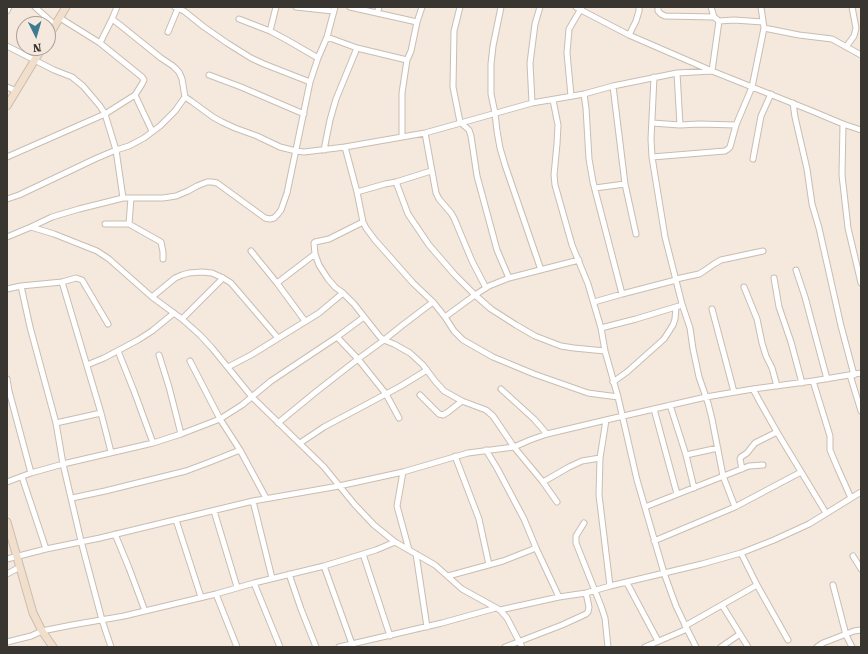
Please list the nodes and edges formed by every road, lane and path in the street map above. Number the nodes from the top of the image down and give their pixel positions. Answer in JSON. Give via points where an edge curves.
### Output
{"nodes":[{"id":1,"x":9,"y":7,"type":"edge"},
{"id":2,"x":35,"y":7,"type":"edge"},
{"id":3,"x":66,"y":7,"type":"edge"},
{"id":4,"x":117,"y":7,"type":"edge"},
{"id":5,"x":177,"y":7,"type":"edge"},
{"id":6,"x":276,"y":7,"type":"edge"},
{"id":7,"x":296,"y":7,"type":"edge"},
{"id":8,"x":350,"y":7,"type":"edge"},
{"id":9,"x":379,"y":7,"type":"edge"},
{"id":10,"x":422,"y":7,"type":"edge"},
{"id":11,"x":460,"y":7,"type":"edge"},
{"id":12,"x":501,"y":7,"type":"edge"},
{"id":13,"x":540,"y":7,"type":"edge"},
{"id":14,"x":640,"y":7,"type":"edge"},
{"id":15,"x":658,"y":7,"type":"edge"},
{"id":16,"x":711,"y":7,"type":"edge"},
{"id":17,"x":761,"y":7,"type":"edge"},
{"id":18,"x":852,"y":7,"type":"edge"},
{"id":19,"x":580,"y":8,"type":"edge"},
{"id":20,"x":334,"y":9,"type":"edge"},
{"id":21,"x":7,"y":11,"type":"edge"},
{"id":22,"x":377,"y":13,"type":"junction"},
{"id":23,"x":45,"y":16,"type":"edge"},
{"id":24,"x":60,"y":18,"type":"junction"},
{"id":25,"x":112,"y":19,"type":"junction"},
{"id":26,"x":239,"y":19,"type":"dead end"},
{"id":27,"x":716,"y":19,"type":"junction"},
{"id":28,"x":417,"y":22,"type":"junction"},
{"id":29,"x":56,"y":24,"type":"edge"},
{"id":30,"x":764,"y":25,"type":"junction"},
{"id":31,"x":270,"y":31,"type":"junction"},
{"id":32,"x":168,"y":32,"type":"dead end"},
{"id":33,"x":629,"y":35,"type":"junction"},
{"id":34,"x":327,"y":37,"type":"junction"},
{"id":35,"x":100,"y":43,"type":"junction"},
{"id":36,"x":7,"y":46,"type":"edge"},
{"id":37,"x":846,"y":47,"type":"junction"},
{"id":38,"x":357,"y":48,"type":"junction"},
{"id":39,"x":861,"y":55,"type":"edge"},
{"id":40,"x":37,"y":56,"type":"edge"},
{"id":41,"x":318,"y":58,"type":"junction"},
{"id":42,"x":35,"y":60,"type":"junction"},
{"id":43,"x":407,"y":60,"type":"junction"},
{"id":44,"x":712,"y":71,"type":"junction"},
{"id":45,"x":678,"y":73,"type":"junction"},
{"id":46,"x":209,"y":75,"type":"dead end"},
{"id":47,"x":654,"y":78,"type":"junction"},
{"id":48,"x":310,"y":82,"type":"junction"},
{"id":49,"x":613,"y":86,"type":"junction"},
{"id":50,"x":752,"y":86,"type":"junction"},
{"id":51,"x":7,"y":87,"type":"edge"},
{"id":52,"x":16,"y":92,"type":"junction"},
{"id":53,"x":584,"y":94,"type":"junction"},
{"id":54,"x":771,"y":94,"type":"junction"},
{"id":55,"x":135,"y":95,"type":"junction"},
{"id":56,"x":572,"y":96,"type":"junction"},
{"id":57,"x":185,"y":97,"type":"junction"},
{"id":58,"x":553,"y":100,"type":"junction"},
{"id":59,"x":532,"y":103,"type":"junction"},
{"id":60,"x":793,"y":103,"type":"junction"},
{"id":61,"x":7,"y":106,"type":"edge"},
{"id":62,"x":495,"y":113,"type":"junction"},
{"id":63,"x":105,"y":114,"type":"junction"},
{"id":64,"x":304,"y":114,"type":"junction"},
{"id":65,"x":460,"y":122,"type":"junction"},
{"id":66,"x":652,"y":123,"type":"junction"},
{"id":67,"x":843,"y":124,"type":"junction"},
{"id":68,"x":680,"y":125,"type":"junction"},
{"id":69,"x":736,"y":125,"type":"junction"},
{"id":70,"x":861,"y":130,"type":"edge"},
{"id":71,"x":152,"y":131,"type":"junction"},
{"id":72,"x":424,"y":133,"type":"junction"},
{"id":73,"x":402,"y":137,"type":"junction"},
{"id":74,"x":345,"y":147,"type":"junction"},
{"id":75,"x":116,"y":150,"type":"junction"},
{"id":76,"x":324,"y":150,"type":"junction"},
{"id":77,"x":296,"y":151,"type":"junction"},
{"id":78,"x":7,"y":157,"type":"edge"},
{"id":79,"x":652,"y":157,"type":"junction"},
{"id":80,"x":753,"y":159,"type":"dead end"},
{"id":81,"x":431,"y":171,"type":"junction"},
{"id":82,"x":396,"y":182,"type":"junction"},
{"id":83,"x":625,"y":184,"type":"junction"},
{"id":84,"x":594,"y":188,"type":"junction"},
{"id":85,"x":357,"y":192,"type":"junction"},
{"id":86,"x":123,"y":198,"type":"junction"},
{"id":87,"x":131,"y":198,"type":"junction"},
{"id":88,"x":7,"y":199,"type":"edge"},
{"id":89,"x":363,"y":222,"type":"junction"},
{"id":90,"x":105,"y":224,"type":"dead end"},
{"id":91,"x":129,"y":224,"type":"junction"},
{"id":92,"x":31,"y":227,"type":"junction"},
{"id":93,"x":636,"y":234,"type":"dead end"},
{"id":94,"x":7,"y":236,"type":"edge"},
{"id":95,"x":251,"y":251,"type":"dead end"},
{"id":96,"x":763,"y":251,"type":"dead end"},
{"id":97,"x":315,"y":254,"type":"junction"},
{"id":98,"x":163,"y":259,"type":"dead end"},
{"id":99,"x":579,"y":260,"type":"junction"},
{"id":100,"x":541,"y":270,"type":"junction"},
{"id":101,"x":796,"y":270,"type":"dead end"},
{"id":102,"x":223,"y":278,"type":"junction"},
{"id":103,"x":509,"y":278,"type":"junction"},
{"id":104,"x":774,"y":278,"type":"dead end"},
{"id":105,"x":676,"y":279,"type":"junction"},
{"id":106,"x":62,"y":282,"type":"junction"},
{"id":107,"x":861,"y":282,"type":"edge"},
{"id":108,"x":278,"y":283,"type":"junction"},
{"id":109,"x":21,"y":286,"type":"junction"},
{"id":110,"x":744,"y":287,"type":"dead end"},
{"id":111,"x":486,"y":288,"type":"junction"},
{"id":112,"x":7,"y":289,"type":"edge"},
{"id":113,"x":343,"y":293,"type":"junction"},
{"id":114,"x":622,"y":294,"type":"junction"},
{"id":115,"x":475,"y":295,"type":"junction"},
{"id":116,"x":152,"y":297,"type":"junction"},
{"id":117,"x":433,"y":302,"type":"junction"},
{"id":118,"x":594,"y":302,"type":"junction"},
{"id":119,"x":679,"y":306,"type":"junction"},
{"id":120,"x":712,"y":309,"type":"dead end"},
{"id":121,"x":174,"y":313,"type":"junction"},
{"id":122,"x":364,"y":317,"type":"junction"},
{"id":123,"x":445,"y":317,"type":"junction"},
{"id":124,"x":182,"y":319,"type":"junction"},
{"id":125,"x":305,"y":321,"type":"junction"},
{"id":126,"x":108,"y":324,"type":"dead end"},
{"id":127,"x":601,"y":328,"type":"junction"},
{"id":128,"x":337,"y":337,"type":"junction"},
{"id":129,"x":278,"y":338,"type":"junction"},
{"id":130,"x":384,"y":340,"type":"junction"},
{"id":131,"x":118,"y":351,"type":"junction"},
{"id":132,"x":605,"y":351,"type":"junction"},
{"id":133,"x":159,"y":355,"type":"dead end"},
{"id":134,"x":358,"y":359,"type":"junction"},
{"id":135,"x":190,"y":361,"type":"dead end"},
{"id":136,"x":86,"y":365,"type":"junction"},
{"id":137,"x":228,"y":367,"type":"junction"},
{"id":138,"x":427,"y":370,"type":"junction"},
{"id":139,"x":861,"y":373,"type":"edge"},
{"id":140,"x":852,"y":375,"type":"junction"},
{"id":141,"x":7,"y":379,"type":"edge"},
{"id":142,"x":827,"y":379,"type":"junction"},
{"id":143,"x":812,"y":381,"type":"junction"},
{"id":144,"x":613,"y":382,"type":"junction"},
{"id":145,"x":802,"y":383,"type":"junction"},
{"id":146,"x":777,"y":386,"type":"junction"},
{"id":147,"x":501,"y":388,"type":"dead end"},
{"id":148,"x":753,"y":389,"type":"junction"},
{"id":149,"x":734,"y":392,"type":"junction"},
{"id":150,"x":386,"y":394,"type":"junction"},
{"id":151,"x":420,"y":395,"type":"dead end"},
{"id":152,"x":252,"y":397,"type":"junction"},
{"id":153,"x":618,"y":397,"type":"junction"},
{"id":154,"x":706,"y":397,"type":"junction"},
{"id":155,"x":462,"y":401,"type":"junction"},
{"id":156,"x":670,"y":405,"type":"junction"},
{"id":157,"x":654,"y":409,"type":"junction"},
{"id":158,"x":861,"y":411,"type":"edge"},
{"id":159,"x":101,"y":413,"type":"junction"},
{"id":160,"x":622,"y":416,"type":"junction"},
{"id":161,"x":399,"y":418,"type":"dead end"},
{"id":162,"x":220,"y":419,"type":"junction"},
{"id":163,"x":606,"y":420,"type":"junction"},
{"id":164,"x":56,"y":423,"type":"junction"},
{"id":165,"x":278,"y":423,"type":"junction"},
{"id":166,"x":777,"y":432,"type":"junction"},
{"id":167,"x":181,"y":434,"type":"junction"},
{"id":168,"x":547,"y":434,"type":"junction"},
{"id":169,"x":153,"y":443,"type":"junction"},
{"id":170,"x":300,"y":443,"type":"junction"},
{"id":171,"x":514,"y":447,"type":"junction"},
{"id":172,"x":718,"y":448,"type":"junction"},
{"id":173,"x":240,"y":450,"type":"junction"},
{"id":174,"x":486,"y":450,"type":"junction"},
{"id":175,"x":111,"y":452,"type":"junction"},
{"id":176,"x":455,"y":456,"type":"junction"},
{"id":177,"x":686,"y":456,"type":"junction"},
{"id":178,"x":600,"y":458,"type":"junction"},
{"id":179,"x":63,"y":464,"type":"junction"},
{"id":180,"x":763,"y":465,"type":"dead end"},
{"id":181,"x":742,"y":469,"type":"junction"},
{"id":182,"x":404,"y":472,"type":"junction"},
{"id":183,"x":802,"y":472,"type":"junction"},
{"id":184,"x":31,"y":473,"type":"junction"},
{"id":185,"x":723,"y":476,"type":"junction"},
{"id":186,"x":22,"y":477,"type":"junction"},
{"id":187,"x":7,"y":482,"type":"edge"},
{"id":188,"x":543,"y":482,"type":"junction"},
{"id":189,"x":339,"y":486,"type":"junction"},
{"id":190,"x":694,"y":488,"type":"junction"},
{"id":191,"x":861,"y":492,"type":"edge"},
{"id":192,"x":677,"y":494,"type":"junction"},
{"id":193,"x":72,"y":498,"type":"junction"},
{"id":194,"x":266,"y":498,"type":"junction"},
{"id":195,"x":851,"y":498,"type":"junction"},
{"id":196,"x":253,"y":501,"type":"junction"},
{"id":197,"x":556,"y":502,"type":"dead end"},
{"id":198,"x":645,"y":507,"type":"junction"},
{"id":199,"x":735,"y":508,"type":"junction"},
{"id":200,"x":214,"y":510,"type":"junction"},
{"id":201,"x":826,"y":513,"type":"junction"},
{"id":202,"x":176,"y":520,"type":"junction"},
{"id":203,"x":7,"y":522,"type":"edge"},
{"id":204,"x":584,"y":523,"type":"dead end"},
{"id":205,"x":115,"y":534,"type":"junction"},
{"id":206,"x":654,"y":540,"type":"junction"},
{"id":207,"x":81,"y":541,"type":"junction"},
{"id":208,"x":395,"y":542,"type":"junction"},
{"id":209,"x":536,"y":548,"type":"junction"},
{"id":210,"x":46,"y":549,"type":"junction"},
{"id":211,"x":409,"y":550,"type":"junction"},
{"id":212,"x":742,"y":552,"type":"junction"},
{"id":213,"x":363,"y":554,"type":"junction"},
{"id":214,"x":416,"y":554,"type":"junction"},
{"id":215,"x":17,"y":556,"type":"junction"},
{"id":216,"x":853,"y":556,"type":"dead end"},
{"id":217,"x":7,"y":559,"type":"edge"},
{"id":218,"x":324,"y":566,"type":"junction"},
{"id":219,"x":488,"y":566,"type":"junction"},
{"id":220,"x":20,"y":567,"type":"junction"},
{"id":221,"x":861,"y":569,"type":"edge"},
{"id":222,"x":664,"y":573,"type":"junction"},
{"id":223,"x":7,"y":574,"type":"edge"},
{"id":224,"x":289,"y":574,"type":"junction"},
{"id":225,"x":448,"y":576,"type":"junction"},
{"id":226,"x":272,"y":578,"type":"junction"},
{"id":227,"x":254,"y":583,"type":"junction"},
{"id":228,"x":627,"y":583,"type":"junction"},
{"id":229,"x":757,"y":585,"type":"junction"},
{"id":230,"x":610,"y":586,"type":"junction"},
{"id":231,"x":833,"y":586,"type":"dead end"},
{"id":232,"x":237,"y":587,"type":"junction"},
{"id":233,"x":595,"y":591,"type":"junction"},
{"id":234,"x":586,"y":593,"type":"junction"},
{"id":235,"x":216,"y":594,"type":"junction"},
{"id":236,"x":201,"y":596,"type":"junction"},
{"id":237,"x":559,"y":596,"type":"junction"},
{"id":238,"x":722,"y":605,"type":"junction"},
{"id":239,"x":498,"y":609,"type":"junction"},
{"id":240,"x":145,"y":611,"type":"junction"},
{"id":241,"x":102,"y":620,"type":"junction"},
{"id":242,"x":427,"y":627,"type":"junction"},
{"id":243,"x":686,"y":628,"type":"junction"},
{"id":244,"x":861,"y":630,"type":"edge"},
{"id":245,"x":42,"y":631,"type":"junction"},
{"id":246,"x":740,"y":634,"type":"junction"},
{"id":247,"x":846,"y":635,"type":"junction"},
{"id":248,"x":390,"y":636,"type":"junction"},
{"id":249,"x":788,"y":640,"type":"dead end"},
{"id":250,"x":658,"y":641,"type":"junction"},
{"id":251,"x":7,"y":642,"type":"edge"},
{"id":252,"x":352,"y":644,"type":"junction"},
{"id":253,"x":521,"y":645,"type":"edge"},
{"id":254,"x":53,"y":647,"type":"edge"},
{"id":255,"x":111,"y":647,"type":"edge"},
{"id":256,"x":237,"y":647,"type":"edge"},
{"id":257,"x":280,"y":647,"type":"edge"},
{"id":258,"x":316,"y":647,"type":"edge"},
{"id":259,"x":339,"y":647,"type":"edge"},
{"id":260,"x":505,"y":647,"type":"edge"},
{"id":261,"x":608,"y":647,"type":"edge"},
{"id":262,"x":645,"y":647,"type":"edge"},
{"id":263,"x":696,"y":647,"type":"edge"},
{"id":264,"x":721,"y":647,"type":"edge"},
{"id":265,"x":748,"y":647,"type":"edge"},
{"id":266,"x":817,"y":647,"type":"edge"},
{"id":267,"x":852,"y":647,"type":"edge"}],
"edges":[{"from":1,"to":21,"type":"street"},
{"from":2,"to":23,"type":"street"},
{"from":3,"to":24,"type":"street"},
{"from":4,"to":25,"type":"street"},
{"from":5,"to":32,"type":"street"},
{"from":5,"to":48,"type":"street","via":[[251,58]]},
{"from":6,"to":31,"type":"street"},
{"from":7,"to":20,"type":"street"},
{"from":8,"to":22,"type":"street"},
{"from":9,"to":22,"type":"street"},
{"from":10,"to":28,"type":"street"},
{"from":11,"to":65,"type":"street","via":[[454,31],[453,87]]},
{"from":12,"to":62,"type":"street","via":[[491,64],[491,94]]},
{"from":13,"to":59,"type":"street","via":[[530,63]]},
{"from":14,"to":33,"type":"street"},
{"from":15,"to":27,"type":"street","via":[[658,11],[665,16]]},
{"from":16,"to":27,"type":"street"},
{"from":17,"to":30,"type":"street"},
{"from":18,"to":37,"type":"street","via":[[856,28]]},
{"from":19,"to":33,"type":"street"},
{"from":19,"to":56,"type":"street","via":[[569,29],[567,53]]},
{"from":20,"to":34,"type":"street"},
{"from":22,"to":28,"type":"street"},
{"from":24,"to":29,"type":"street"},
{"from":24,"to":35,"type":"street"},
{"from":25,"to":35,"type":"street"},
{"from":25,"to":57,"type":"street","via":[[179,72]]},
{"from":26,"to":31,"type":"street"},
{"from":27,"to":30,"type":"street"},
{"from":27,"to":44,"type":"street"},
{"from":28,"to":43,"type":"street"},
{"from":30,"to":37,"type":"street","via":[[799,35],[832,39]]},
{"from":30,"to":50,"type":"street"},
{"from":31,"to":41,"type":"street"},
{"from":33,"to":44,"type":"street"},
{"from":34,"to":38,"type":"street"},
{"from":34,"to":41,"type":"street"},
{"from":35,"to":55,"type":"street","via":[[142,77],[144,80]]},
{"from":36,"to":42,"type":"street"},
{"from":37,"to":39,"type":"street"},
{"from":38,"to":43,"type":"street"},
{"from":38,"to":76,"type":"street","via":[[336,99]]},
{"from":40,"to":42,"type":"street"},
{"from":41,"to":48,"type":"street"},
{"from":42,"to":52,"type":"street"},
{"from":42,"to":63,"type":"street","via":[[77,81]]},
{"from":43,"to":73,"type":"street","via":[[402,93]]},
{"from":44,"to":45,"type":"street"},
{"from":44,"to":50,"type":"street"},
{"from":45,"to":47,"type":"street"},
{"from":45,"to":68,"type":"street"},
{"from":46,"to":64,"type":"street"},
{"from":47,"to":49,"type":"street"},
{"from":47,"to":66,"type":"street"},
{"from":48,"to":64,"type":"street"},
{"from":49,"to":53,"type":"street"},
{"from":49,"to":83,"type":"street"},
{"from":50,"to":54,"type":"street"},
{"from":50,"to":69,"type":"street"},
{"from":51,"to":52,"type":"street"},
{"from":52,"to":61,"type":"street"},
{"from":53,"to":56,"type":"street"},
{"from":53,"to":84,"type":"street"},
{"from":54,"to":60,"type":"street"},
{"from":54,"to":80,"type":"street","via":[[760,116]]},
{"from":55,"to":63,"type":"street"},
{"from":55,"to":71,"type":"street"},
{"from":56,"to":58,"type":"street"},
{"from":57,"to":71,"type":"street","via":[[175,111]]},
{"from":57,"to":77,"type":"street","via":[[222,122],[280,147]]},
{"from":58,"to":59,"type":"street"},
{"from":58,"to":99,"type":"street","via":[[558,125],[555,185],[572,245]]},
{"from":59,"to":62,"type":"street"},
{"from":60,"to":67,"type":"street"},
{"from":60,"to":140,"type":"street","via":[[812,204]]},
{"from":62,"to":65,"type":"street"},
{"from":62,"to":100,"type":"street","via":[[500,148]]},
{"from":63,"to":75,"type":"street"},
{"from":63,"to":78,"type":"street"},
{"from":64,"to":77,"type":"street"},
{"from":65,"to":72,"type":"street"},
{"from":65,"to":103,"type":"street","via":[[469,130],[471,136],[476,176],[497,250]]},
{"from":66,"to":68,"type":"street"},
{"from":66,"to":79,"type":"street"},
{"from":67,"to":70,"type":"street"},
{"from":67,"to":107,"type":"street","via":[[842,175],[848,228]]},
{"from":68,"to":69,"type":"street"},
{"from":69,"to":79,"type":"street","via":[[728,150]]},
{"from":71,"to":75,"type":"street","via":[[129,146]]},
{"from":72,"to":73,"type":"street"},
{"from":72,"to":81,"type":"street"},
{"from":73,"to":74,"type":"street"},
{"from":74,"to":76,"type":"street"},
{"from":74,"to":85,"type":"street"},
{"from":75,"to":86,"type":"street"},
{"from":75,"to":88,"type":"street"},
{"from":76,"to":77,"type":"street"},
{"from":77,"to":87,"type":"street","via":[[288,193],[281,210],[274,218],[265,218],[212,182],[176,196]]},
{"from":79,"to":105,"type":"street","via":[[665,237]]},
{"from":81,"to":82,"type":"street"},
{"from":81,"to":111,"type":"street","via":[[436,193],[454,218]]},
{"from":82,"to":85,"type":"street"},
{"from":82,"to":115,"type":"street","via":[[408,214],[429,245]]},
{"from":83,"to":84,"type":"street"},
{"from":83,"to":93,"type":"street"},
{"from":84,"to":114,"type":"street"},
{"from":85,"to":89,"type":"street"},
{"from":86,"to":87,"type":"street"},
{"from":86,"to":92,"type":"street","via":[[52,217]]},
{"from":87,"to":91,"type":"street"},
{"from":89,"to":97,"type":"street","via":[[315,242]]},
{"from":89,"to":117,"type":"street","via":[[374,240]]},
{"from":90,"to":91,"type":"street"},
{"from":91,"to":98,"type":"street","via":[[161,242]]},
{"from":92,"to":94,"type":"street"},
{"from":92,"to":116,"type":"street","via":[[97,251]]},
{"from":95,"to":108,"type":"street"},
{"from":96,"to":105,"type":"street","via":[[721,260],[699,274]]},
{"from":97,"to":108,"type":"street"},
{"from":97,"to":113,"type":"street","via":[[328,279]]},
{"from":99,"to":100,"type":"street"},
{"from":99,"to":118,"type":"street"},
{"from":100,"to":103,"type":"street"},
{"from":101,"to":142,"type":"street"},
{"from":102,"to":116,"type":"street","via":[[202,272],[189,273],[175,278]]},
{"from":102,"to":124,"type":"street"},
{"from":102,"to":129,"type":"street","via":[[231,283]]},
{"from":103,"to":111,"type":"street"},
{"from":104,"to":145,"type":"street","via":[[779,307]]},
{"from":105,"to":114,"type":"street"},
{"from":105,"to":119,"type":"street"},
{"from":106,"to":109,"type":"street"},
{"from":106,"to":126,"type":"street","via":[[74,278],[82,280]]},
{"from":106,"to":136,"type":"street"},
{"from":108,"to":125,"type":"street"},
{"from":109,"to":112,"type":"street"},
{"from":109,"to":164,"type":"street"},
{"from":110,"to":146,"type":"street"},
{"from":111,"to":115,"type":"street"},
{"from":113,"to":122,"type":"street"},
{"from":113,"to":125,"type":"street"},
{"from":114,"to":118,"type":"street"},
{"from":115,"to":123,"type":"street"},
{"from":115,"to":132,"type":"street","via":[[490,309],[535,336],[561,346]]},
{"from":116,"to":121,"type":"street"},
{"from":117,"to":123,"type":"street"},
{"from":117,"to":130,"type":"street"},
{"from":118,"to":127,"type":"street"},
{"from":119,"to":127,"type":"street"},
{"from":119,"to":144,"type":"street","via":[[673,325],[664,339]]},
{"from":119,"to":154,"type":"street","via":[[690,328],[699,377]]},
{"from":120,"to":149,"type":"street"},
{"from":121,"to":124,"type":"street"},
{"from":121,"to":131,"type":"street","via":[[152,331]]},
{"from":122,"to":128,"type":"street"},
{"from":122,"to":130,"type":"street"},
{"from":123,"to":153,"type":"street","via":[[463,340],[493,357],[588,393]]},
{"from":124,"to":137,"type":"street"},
{"from":125,"to":129,"type":"street"},
{"from":127,"to":132,"type":"street"},
{"from":128,"to":134,"type":"street"},
{"from":128,"to":152,"type":"street","via":[[271,381]]},
{"from":129,"to":137,"type":"street"},
{"from":130,"to":134,"type":"street"},
{"from":130,"to":138,"type":"street","via":[[410,353]]},
{"from":131,"to":136,"type":"street"},
{"from":131,"to":169,"type":"street"},
{"from":132,"to":144,"type":"street"},
{"from":133,"to":167,"type":"street"},
{"from":134,"to":150,"type":"street"},
{"from":134,"to":165,"type":"street"},
{"from":135,"to":162,"type":"street"},
{"from":136,"to":159,"type":"street"},
{"from":137,"to":152,"type":"street"},
{"from":138,"to":150,"type":"street"},
{"from":138,"to":155,"type":"street","via":[[444,391]]},
{"from":139,"to":140,"type":"street"},
{"from":140,"to":142,"type":"street"},
{"from":140,"to":158,"type":"street"},
{"from":141,"to":184,"type":"street"},
{"from":142,"to":143,"type":"street"},
{"from":143,"to":145,"type":"street"},
{"from":143,"to":195,"type":"street","via":[[830,436],[830,450]]},
{"from":144,"to":153,"type":"street"},
{"from":145,"to":146,"type":"street"},
{"from":146,"to":148,"type":"street"},
{"from":147,"to":168,"type":"street"},
{"from":148,"to":149,"type":"street"},
{"from":148,"to":166,"type":"street"},
{"from":149,"to":154,"type":"street"},
{"from":150,"to":161,"type":"street"},
{"from":150,"to":170,"type":"street","via":[[324,427]]},
{"from":151,"to":155,"type":"street","via":[[443,415]]},
{"from":152,"to":162,"type":"street"},
{"from":152,"to":165,"type":"street"},
{"from":153,"to":160,"type":"street"},
{"from":154,"to":156,"type":"street"},
{"from":154,"to":172,"type":"street"},
{"from":155,"to":171,"type":"street","via":[[486,410],[493,416]]},
{"from":156,"to":157,"type":"street"},
{"from":156,"to":177,"type":"street"},
{"from":157,"to":160,"type":"street"},
{"from":157,"to":192,"type":"street"},
{"from":159,"to":164,"type":"street"},
{"from":159,"to":175,"type":"street"},
{"from":160,"to":163,"type":"street"},
{"from":160,"to":198,"type":"street"},
{"from":162,"to":167,"type":"street"},
{"from":162,"to":173,"type":"street"},
{"from":163,"to":168,"type":"street"},
{"from":163,"to":178,"type":"street"},
{"from":164,"to":179,"type":"street"},
{"from":165,"to":170,"type":"street"},
{"from":166,"to":181,"type":"street","via":[[755,443],[742,456]]},
{"from":166,"to":183,"type":"street"},
{"from":167,"to":169,"type":"street"},
{"from":168,"to":171,"type":"street"},
{"from":169,"to":175,"type":"street"},
{"from":170,"to":189,"type":"street"},
{"from":171,"to":174,"type":"street"},
{"from":171,"to":188,"type":"street"},
{"from":172,"to":177,"type":"street"},
{"from":172,"to":185,"type":"street"},
{"from":173,"to":193,"type":"street","via":[[179,472]]},
{"from":173,"to":194,"type":"street"},
{"from":174,"to":176,"type":"street"},
{"from":174,"to":209,"type":"street","via":[[524,519]]},
{"from":175,"to":179,"type":"street"},
{"from":176,"to":182,"type":"street"},
{"from":176,"to":219,"type":"street","via":[[478,519]]},
{"from":177,"to":190,"type":"street"},
{"from":178,"to":188,"type":"street","via":[[582,461]]},
{"from":178,"to":230,"type":"street","via":[[599,495]]},
{"from":179,"to":184,"type":"street"},
{"from":179,"to":193,"type":"street"},
{"from":180,"to":181,"type":"street"},
{"from":181,"to":185,"type":"street"},
{"from":182,"to":189,"type":"street"},
{"from":182,"to":211,"type":"street","via":[[397,506]]},
{"from":183,"to":199,"type":"street"},
{"from":183,"to":201,"type":"street"},
{"from":184,"to":186,"type":"street"},
{"from":185,"to":190,"type":"street"},
{"from":185,"to":199,"type":"street"},
{"from":186,"to":187,"type":"street"},
{"from":186,"to":210,"type":"street"},
{"from":188,"to":197,"type":"street"},
{"from":189,"to":194,"type":"street"},
{"from":189,"to":208,"type":"street","via":[[374,525]]},
{"from":190,"to":192,"type":"street"},
{"from":191,"to":195,"type":"street"},
{"from":192,"to":198,"type":"street"},
{"from":193,"to":207,"type":"street"},
{"from":194,"to":196,"type":"street"},
{"from":195,"to":201,"type":"street"},
{"from":196,"to":200,"type":"street"},
{"from":196,"to":226,"type":"street"},
{"from":198,"to":206,"type":"street"},
{"from":199,"to":206,"type":"street"},
{"from":200,"to":202,"type":"street"},
{"from":200,"to":232,"type":"street"},
{"from":201,"to":212,"type":"street","via":[[795,531]]},
{"from":202,"to":205,"type":"street"},
{"from":202,"to":236,"type":"street"},
{"from":203,"to":215,"type":"street"},
{"from":204,"to":233,"type":"street","via":[[576,536],[576,543]]},
{"from":205,"to":207,"type":"street"},
{"from":205,"to":240,"type":"street"},
{"from":206,"to":222,"type":"street"},
{"from":207,"to":210,"type":"street"},
{"from":207,"to":241,"type":"street"},
{"from":208,"to":211,"type":"street"},
{"from":208,"to":213,"type":"street"},
{"from":209,"to":219,"type":"street"},
{"from":209,"to":237,"type":"street"},
{"from":210,"to":215,"type":"street"},
{"from":211,"to":214,"type":"street"},
{"from":212,"to":222,"type":"street"},
{"from":212,"to":229,"type":"street"},
{"from":213,"to":218,"type":"street"},
{"from":213,"to":248,"type":"street"},
{"from":214,"to":225,"type":"street"},
{"from":214,"to":242,"type":"street"},
{"from":215,"to":217,"type":"street"},
{"from":215,"to":220,"type":"street"},
{"from":216,"to":221,"type":"street"},
{"from":218,"to":224,"type":"street"},
{"from":218,"to":252,"type":"street"},
{"from":219,"to":225,"type":"street"},
{"from":220,"to":223,"type":"street"},
{"from":220,"to":245,"type":"street","via":[[33,613]]},
{"from":222,"to":228,"type":"street"},
{"from":222,"to":243,"type":"street"},
{"from":224,"to":226,"type":"street"},
{"from":224,"to":258,"type":"street"},
{"from":225,"to":239,"type":"street","via":[[462,589]]},
{"from":226,"to":227,"type":"street"},
{"from":227,"to":232,"type":"street"},
{"from":227,"to":257,"type":"street"},
{"from":228,"to":230,"type":"street"},
{"from":228,"to":250,"type":"street"},
{"from":229,"to":238,"type":"street"},
{"from":229,"to":249,"type":"street"},
{"from":230,"to":233,"type":"street"},
{"from":231,"to":247,"type":"street"},
{"from":232,"to":235,"type":"street"},
{"from":233,"to":234,"type":"street"},
{"from":233,"to":261,"type":"street","via":[[605,618]]},
{"from":234,"to":237,"type":"street"},
{"from":234,"to":253,"type":"street","via":[[589,607],[586,614]]},
{"from":235,"to":236,"type":"street"},
{"from":235,"to":256,"type":"street"},
{"from":236,"to":240,"type":"street"},
{"from":237,"to":239,"type":"street"},
{"from":238,"to":243,"type":"street"},
{"from":238,"to":246,"type":"street"},
{"from":239,"to":242,"type":"street"},
{"from":239,"to":253,"type":"street"},
{"from":240,"to":241,"type":"street"},
{"from":241,"to":245,"type":"street"},
{"from":241,"to":255,"type":"street"},
{"from":242,"to":248,"type":"street"},
{"from":243,"to":250,"type":"street"},
{"from":243,"to":263,"type":"street"},
{"from":244,"to":247,"type":"street"},
{"from":245,"to":251,"type":"street"},
{"from":245,"to":254,"type":"street"},
{"from":246,"to":264,"type":"street"},
{"from":246,"to":265,"type":"street"},
{"from":247,"to":266,"type":"street"},
{"from":247,"to":267,"type":"street"},
{"from":248,"to":252,"type":"street"},
{"from":250,"to":262,"type":"street"},
{"from":252,"to":259,"type":"street"},
{"from":253,"to":260,"type":"street"}]}
